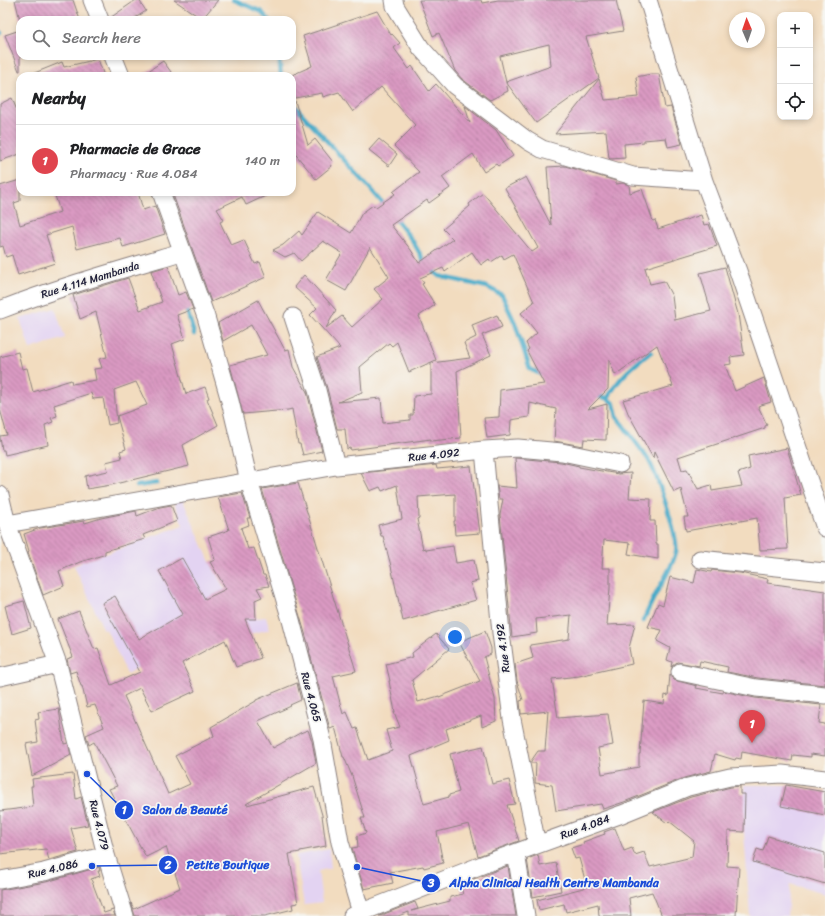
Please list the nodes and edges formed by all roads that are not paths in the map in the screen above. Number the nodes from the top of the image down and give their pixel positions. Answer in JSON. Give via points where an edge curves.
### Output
{"nodes":[{"id":1,"x":92,"y":0,"type":"edge"},
{"id":2,"x":394,"y":0,"type":"edge"},
{"id":3,"x":648,"y":0,"type":"edge"},
{"id":4,"x":98,"y":16,"type":"edge"},
{"id":5,"x":114,"y":60,"type":"edge"},
{"id":6,"x":119,"y":72,"type":"edge"},
{"id":7,"x":704,"y":182,"type":"junction"},
{"id":8,"x":162,"y":196,"type":"edge"},
{"id":9,"x":181,"y":252,"type":"junction"},
{"id":10,"x":0,"y":310,"type":"edge"},
{"id":11,"x":293,"y":317,"type":"dead end"},
{"id":12,"x":484,"y":450,"type":"junction"},
{"id":13,"x":620,"y":464,"type":"dead end"},
{"id":14,"x":336,"y":466,"type":"junction"},
{"id":15,"x":250,"y":481,"type":"junction"},
{"id":16,"x":0,"y":495,"type":"edge"},
{"id":17,"x":7,"y":524,"type":"junction"},
{"id":18,"x":825,"y":528,"type":"edge"},
{"id":19,"x":700,"y":559,"type":"dead end"},
{"id":20,"x":825,"y":572,"type":"edge"},
{"id":21,"x":58,"y":664,"type":"junction"},
{"id":22,"x":680,"y":672,"type":"dead end"},
{"id":23,"x":0,"y":678,"type":"edge"},
{"id":24,"x":825,"y":695,"type":"edge"},
{"id":25,"x":825,"y":779,"type":"edge"},
{"id":26,"x":537,"y":845,"type":"junction"},
{"id":27,"x":516,"y":853,"type":"junction"},
{"id":28,"x":106,"y":855,"type":"junction"},
{"id":29,"x":0,"y":880,"type":"edge"},
{"id":30,"x":359,"y":915,"type":"edge"},
{"id":31,"x":125,"y":916,"type":"edge"},
{"id":32,"x":526,"y":916,"type":"edge"}],
"edges":[{"from":1,"to":4,"type":"street"},
{"from":2,"to":7,"type":"street","via":[[395,6],[421,48],[455,86],[528,141],[542,149],[633,176]]},
{"from":3,"to":7,"type":"street"},
{"from":5,"to":6,"type":"street"},
{"from":7,"to":18,"type":"street","via":[[738,271]]},
{"from":8,"to":9,"type":"street","name":"Rue 4.065"},
{"from":9,"to":10,"type":"street","name":"Rue 4.114 Mambanda","via":[[34,297]]},
{"from":9,"to":15,"type":"street","name":"Rue 4.065","via":[[206,317]]},
{"from":11,"to":14,"type":"street","via":[[317,390]]},
{"from":12,"to":13,"type":"street","name":"Rue 4.092","via":[[518,448],[562,452]]},
{"from":12,"to":14,"type":"street","name":"Rue 4.092"},
{"from":12,"to":26,"type":"street","name":"Rue 4.192","via":[[501,633],[512,719]]},
{"from":14,"to":15,"type":"street","name":"Rue 4.092"},
{"from":15,"to":17,"type":"street","name":"Rue 4.092"},
{"from":15,"to":30,"type":"street","name":"Rue 4.065","via":[[291,620],[322,739],[340,842]]},
{"from":16,"to":17,"type":"street","name":"Rue 4.079"},
{"from":17,"to":21,"type":"street","name":"Rue 4.079"},
{"from":19,"to":20,"type":"street"},
{"from":21,"to":23,"type":"street"},
{"from":21,"to":28,"type":"street","name":"Rue 4.079"},
{"from":22,"to":24,"type":"street","via":[[756,688]]},
{"from":25,"to":26,"type":"street","name":"Rue 4.084","via":[[782,774],[723,778],[688,787]]},
{"from":26,"to":27,"type":"street","name":"Rue 4.084"},
{"from":27,"to":30,"type":"street","name":"Rue 4.084"},
{"from":27,"to":32,"type":"street"},
{"from":28,"to":29,"type":"street","name":"Rue 4.086","via":[[44,872]]},
{"from":28,"to":31,"type":"street","name":"Rue 4.079"}]}
